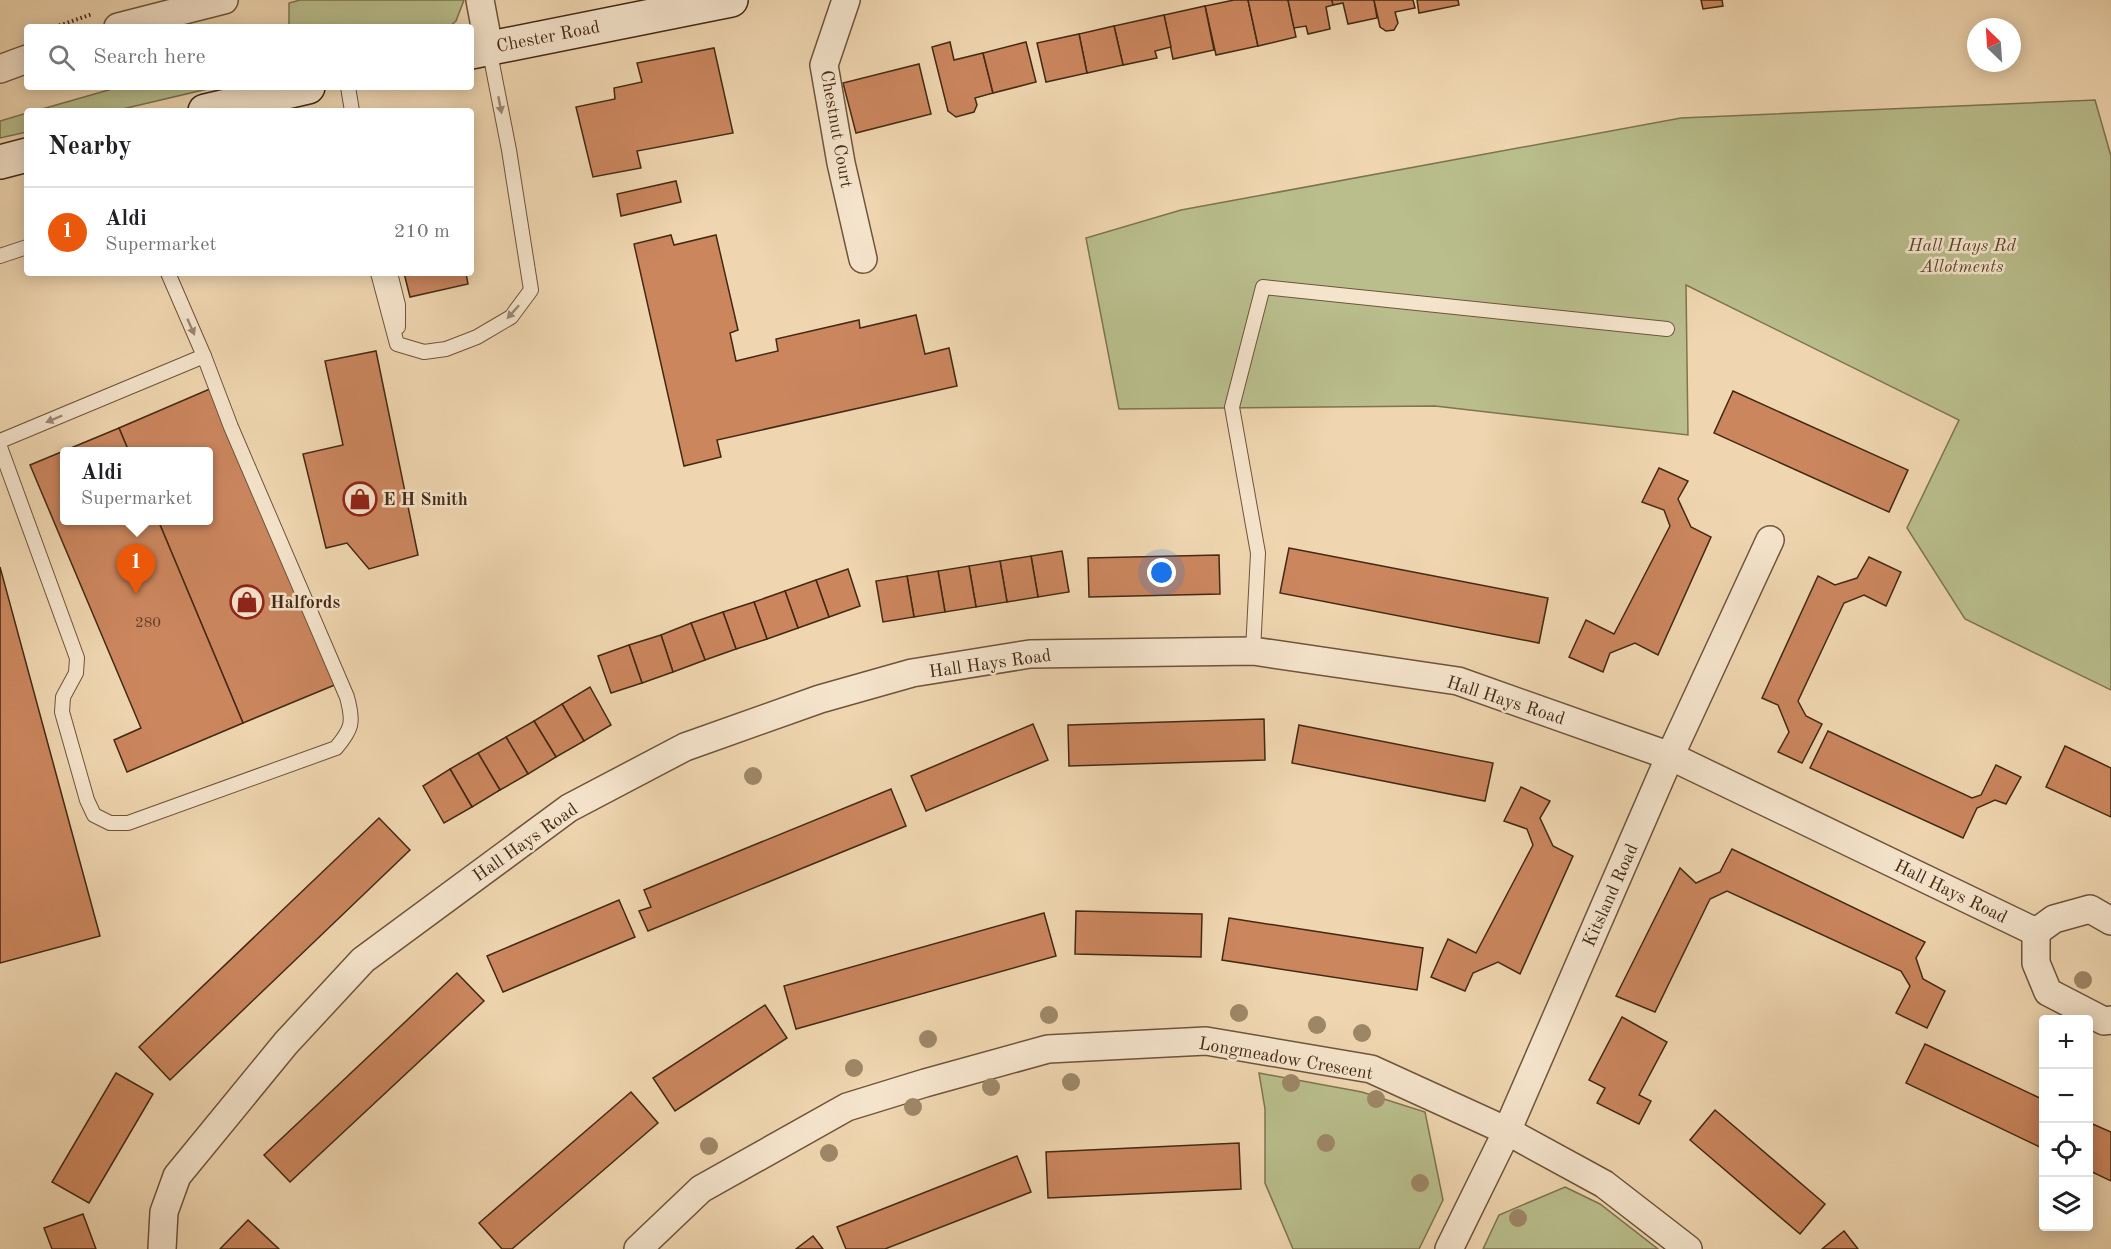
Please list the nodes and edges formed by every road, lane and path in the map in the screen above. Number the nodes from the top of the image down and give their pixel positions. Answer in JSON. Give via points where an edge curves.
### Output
{"nodes":[{"id":1,"x":224,"y":0,"type":"edge"},
{"id":2,"x":480,"y":0,"type":"edge"},
{"id":3,"x":730,"y":0,"type":"edge"},
{"id":4,"x":846,"y":0,"type":"edge"},
{"id":5,"x":130,"y":24,"type":"edge"},
{"id":6,"x":480,"y":50,"type":"edge"},
{"id":7,"x":24,"y":60,"type":"edge"},
{"id":8,"x":0,"y":69,"type":"edge"},
{"id":9,"x":295,"y":90,"type":"edge"},
{"id":10,"x":348,"y":90,"type":"edge"},
{"id":11,"x":218,"y":108,"type":"edge"},
{"id":12,"x":352,"y":108,"type":"edge"},
{"id":13,"x":24,"y":156,"type":"edge"},
{"id":14,"x":0,"y":162,"type":"edge"},
{"id":15,"x":24,"y":248,"type":"edge"},
{"id":16,"x":0,"y":256,"type":"edge"},
{"id":17,"x":863,"y":259,"type":"dead end"},
{"id":18,"x":169,"y":276,"type":"edge"},
{"id":19,"x":379,"y":276,"type":"edge"},
{"id":20,"x":391,"y":276,"type":"edge"},
{"id":21,"x":1667,"y":329,"type":"dead end"},
{"id":22,"x":398,"y":344,"type":"junction"},
{"id":23,"x":204,"y":356,"type":"junction"},
{"id":24,"x":0,"y":441,"type":"edge"},
{"id":25,"x":0,"y":447,"type":"edge"},
{"id":26,"x":1770,"y":540,"type":"dead end"},
{"id":27,"x":1253,"y":651,"type":"junction"},
{"id":28,"x":1670,"y":756,"type":"junction"},
{"id":29,"x":2111,"y":921,"type":"edge"},
{"id":30,"x":2036,"y":932,"type":"junction"},
{"id":31,"x":2111,"y":1020,"type":"edge"},
{"id":32,"x":1507,"y":1131,"type":"junction"},
{"id":33,"x":162,"y":1249,"type":"edge"},
{"id":34,"x":638,"y":1249,"type":"edge"},
{"id":35,"x":1449,"y":1249,"type":"edge"},
{"id":36,"x":1688,"y":1249,"type":"edge"}],
"edges":[{"from":1,"to":5,"type":"street"},
{"from":2,"to":6,"type":"street"},
{"from":3,"to":6,"type":"main road","name":"Chester Road"},
{"from":4,"to":17,"type":"street","name":"Chestnut Court","via":[[824,65]]},
{"from":6,"to":22,"type":"lane","one_way":true,"via":[[509,150],[531,290],[511,317],[477,338],[424,352]]},
{"from":7,"to":8,"type":"street"},
{"from":9,"to":11,"type":"main road"},
{"from":10,"to":12,"type":"lane"},
{"from":13,"to":14,"type":"main road"},
{"from":15,"to":16,"type":"lane"},
{"from":18,"to":23,"type":"lane","one_way":true},
{"from":19,"to":22,"type":"lane"},
{"from":20,"to":22,"type":"lane","via":[[398,304]]},
{"from":21,"to":27,"type":"lane","via":[[1263,287],[1232,407],[1258,553]]},
{"from":23,"to":24,"type":"lane","one_way":true},
{"from":23,"to":25,"type":"lane","via":[[347,697],[351,711],[349,732],[336,748],[128,823],[110,823],[94,815],[62,712],[63,697],[76,673],[77,658]]},
{"from":26,"to":28,"type":"street","name":"Kitsland Road"},
{"from":27,"to":28,"type":"street","name":"Hall Hays Road","via":[[1458,681]]},
{"from":27,"to":33,"type":"street","name":"Hall Hays Road","via":[[1030,654],[912,674],[820,699],[685,747],[568,808],[363,960],[286,1043],[177,1176],[164,1212]]},
{"from":28,"to":30,"type":"street","name":"Hall Hays Road"},
{"from":28,"to":32,"type":"street","name":"Kitsland Road"},
{"from":29,"to":30,"type":"street","via":[[2090,909],[2054,919]]},
{"from":30,"to":31,"type":"street","via":[[2036,963],[2048,992],[2104,1021]]},
{"from":32,"to":34,"type":"street","name":"Longmeadow Crescent","via":[[1371,1069],[1206,1041],[1048,1049],[847,1107],[701,1189]]},
{"from":32,"to":35,"type":"street","name":"Kitsland Road"},
{"from":32,"to":36,"type":"street","name":"Longmeadow Crescent","via":[[1604,1184]]}]}
